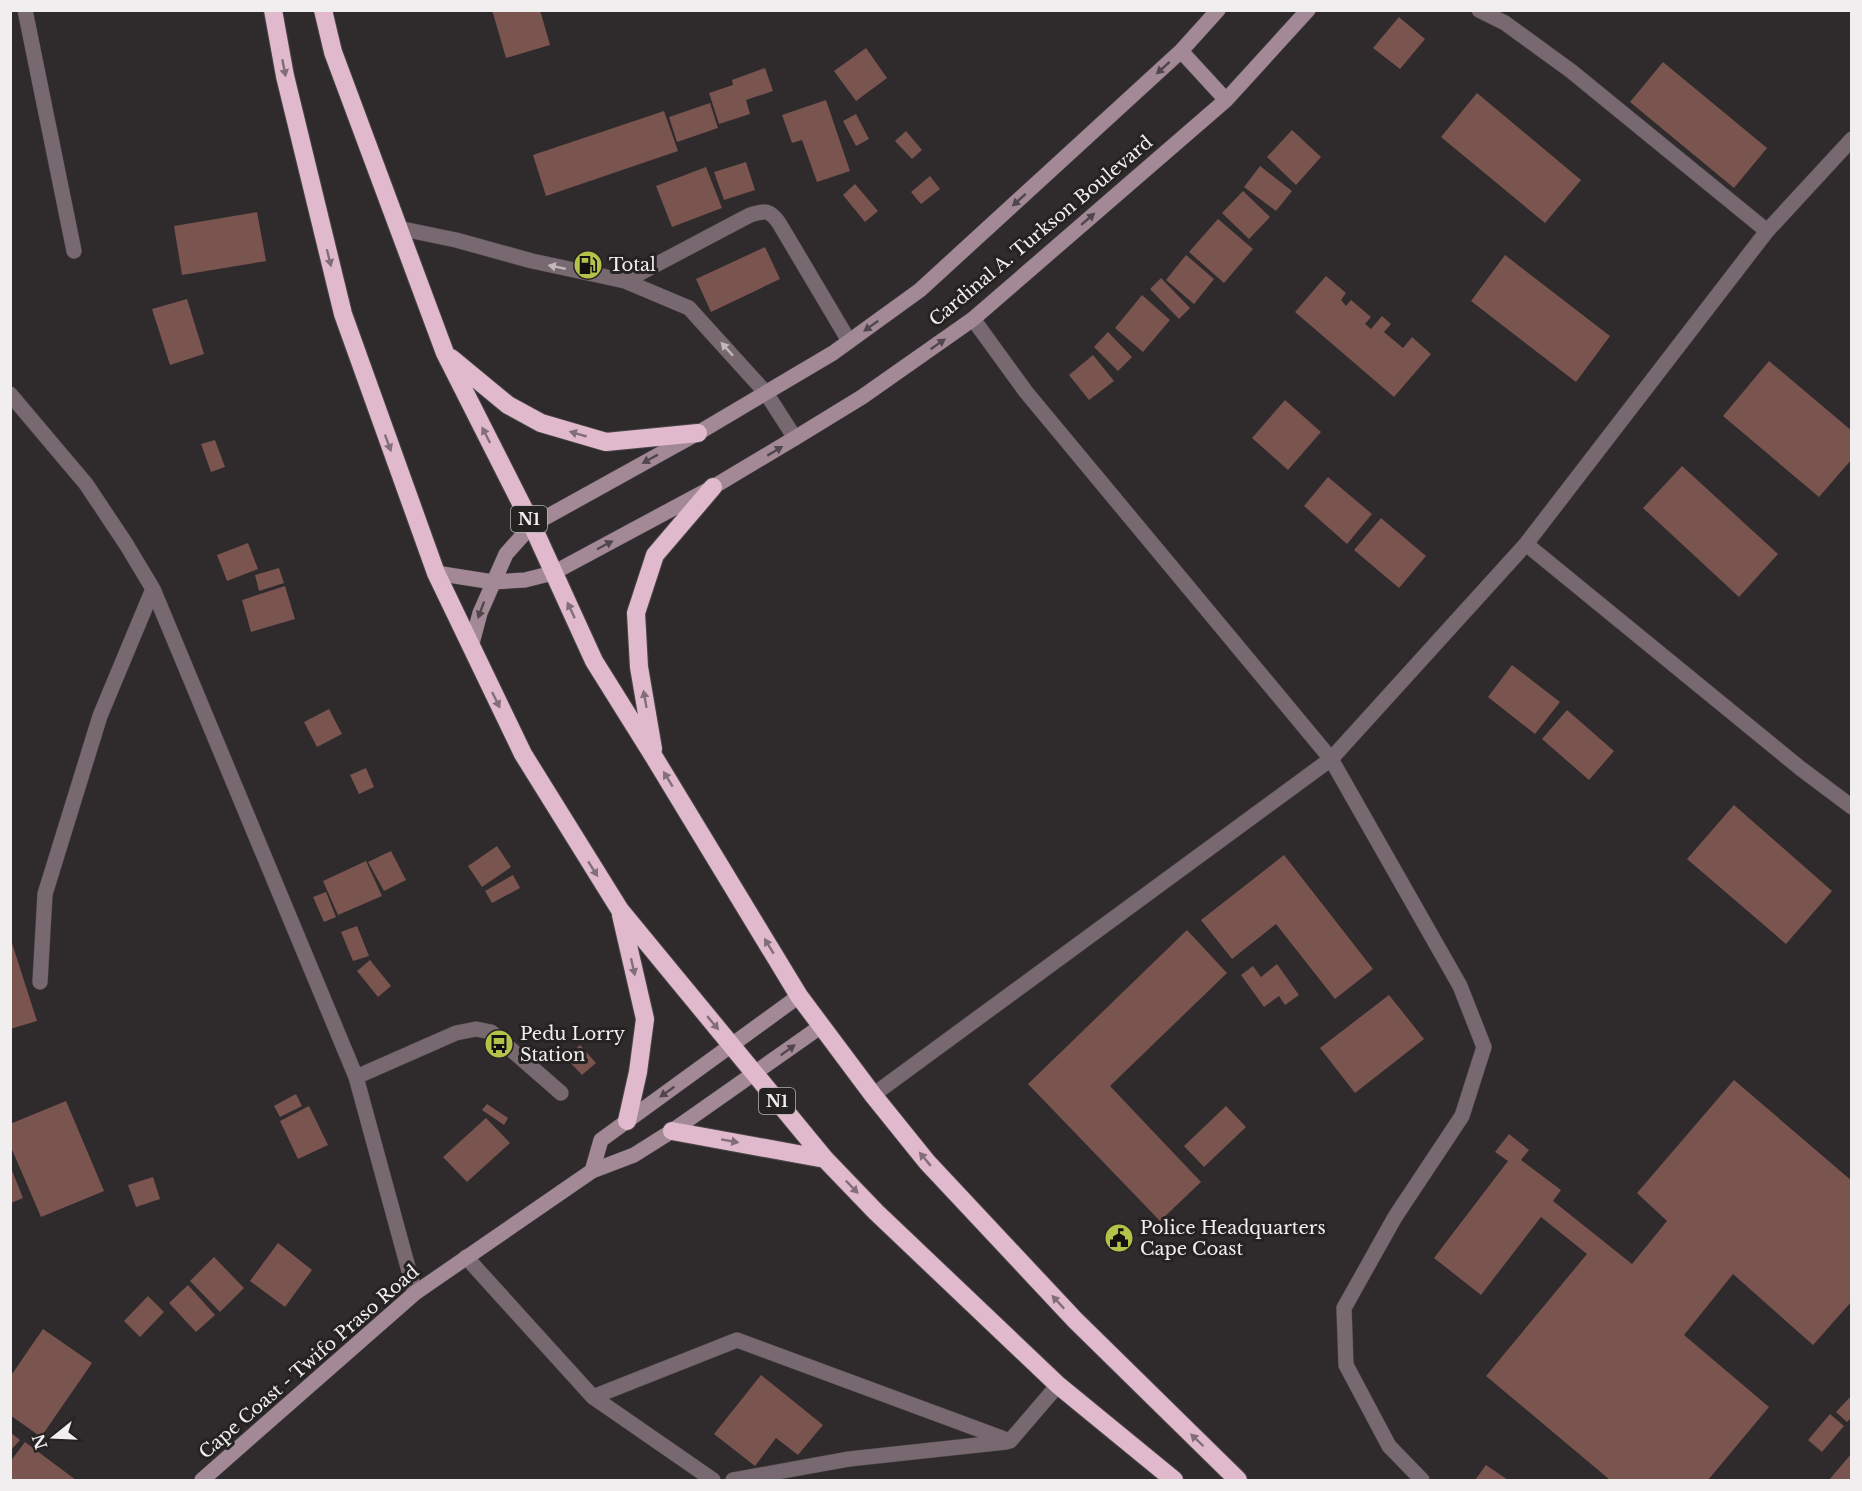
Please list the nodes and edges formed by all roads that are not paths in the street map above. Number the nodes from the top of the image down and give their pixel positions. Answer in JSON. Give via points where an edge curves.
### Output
{"nodes":[{"id":1,"x":25,"y":10,"type":"edge"},
{"id":2,"x":273,"y":10,"type":"edge"},
{"id":3,"x":323,"y":10,"type":"edge"},
{"id":4,"x":1218,"y":10,"type":"edge"},
{"id":5,"x":1308,"y":10,"type":"edge"},
{"id":6,"x":1479,"y":10,"type":"edge"},
{"id":7,"x":1181,"y":51,"type":"junction"},
{"id":8,"x":1226,"y":100,"type":"junction"},
{"id":9,"x":1851,"y":139,"type":"edge"},
{"id":10,"x":398,"y":228,"type":"junction"},
{"id":11,"x":1767,"y":231,"type":"junction"},
{"id":12,"x":74,"y":251,"type":"dead end"},
{"id":13,"x":625,"y":281,"type":"junction"},
{"id":14,"x":973,"y":319,"type":"junction"},
{"id":15,"x":849,"y":341,"type":"junction"},
{"id":16,"x":445,"y":353,"type":"junction"},
{"id":17,"x":766,"y":393,"type":"junction"},
{"id":18,"x":10,"y":394,"type":"edge"},
{"id":19,"x":698,"y":433,"type":"junction"},
{"id":20,"x":795,"y":438,"type":"junction"},
{"id":21,"x":713,"y":487,"type":"junction"},
{"id":22,"x":532,"y":525,"type":"junction"},
{"id":23,"x":1526,"y":544,"type":"junction"},
{"id":24,"x":436,"y":573,"type":"junction"},
{"id":25,"x":553,"y":573,"type":"junction"},
{"id":26,"x":493,"y":582,"type":"junction"},
{"id":27,"x":153,"y":589,"type":"junction"},
{"id":28,"x":471,"y":647,"type":"junction"},
{"id":29,"x":654,"y":757,"type":"junction"},
{"id":30,"x":1331,"y":759,"type":"junction"},
{"id":31,"x":1851,"y":807,"type":"edge"},
{"id":32,"x":620,"y":910,"type":"junction"},
{"id":33,"x":40,"y":982,"type":"dead end"},
{"id":34,"x":799,"y":996,"type":"junction"},
{"id":35,"x":820,"y":1027,"type":"junction"},
{"id":36,"x":732,"y":1046,"type":"junction"},
{"id":37,"x":755,"y":1074,"type":"junction"},
{"id":38,"x":356,"y":1077,"type":"junction"},
{"id":39,"x":561,"y":1093,"type":"dead end"},
{"id":40,"x":873,"y":1095,"type":"junction"},
{"id":41,"x":627,"y":1121,"type":"junction"},
{"id":42,"x":672,"y":1131,"type":"junction"},
{"id":43,"x":825,"y":1159,"type":"junction"},
{"id":44,"x":592,"y":1172,"type":"junction"},
{"id":45,"x":466,"y":1257,"type":"junction"},
{"id":46,"x":415,"y":1293,"type":"junction"},
{"id":47,"x":1058,"y":1385,"type":"junction"},
{"id":48,"x":593,"y":1397,"type":"junction"},
{"id":49,"x":1010,"y":1441,"type":"junction"},
{"id":50,"x":202,"y":1480,"type":"edge"},
{"id":51,"x":713,"y":1480,"type":"edge"},
{"id":52,"x":733,"y":1480,"type":"edge"},
{"id":53,"x":1174,"y":1480,"type":"edge"},
{"id":54,"x":1238,"y":1480,"type":"edge"},
{"id":55,"x":1422,"y":1480,"type":"edge"}],
"edges":[{"from":1,"to":12,"type":"street"},
{"from":2,"to":24,"type":"highway","number":"N1","one_way":true,"via":[[285,76],[343,314]]},
{"from":3,"to":10,"type":"highway","number":"N1","via":[[333,52]]},
{"from":4,"to":7,"type":"street","name":"Cardinal A. Turkson Boulevard"},
{"from":5,"to":8,"type":"street","name":"Cardinal A. Turkson Boulevard"},
{"from":6,"to":11,"type":"street","via":[[1571,71]]},
{"from":7,"to":8,"type":"street"},
{"from":7,"to":15,"type":"street","name":"Cardinal A. Turkson Boulevard","one_way":true,"via":[[920,290]]},
{"from":14,"to":8,"type":"street","name":"Cardinal A. Turkson Boulevard","one_way":true},
{"from":9,"to":11,"type":"street"},
{"from":13,"to":10,"type":"street","one_way":true},
{"from":10,"to":16,"type":"highway","number":"N1"},
{"from":11,"to":23,"type":"street"},
{"from":13,"to":15,"type":"street","via":[[764,210],[779,223]]},
{"from":17,"to":13,"type":"street","one_way":true,"via":[[689,308]]},
{"from":20,"to":14,"type":"street","name":"Cardinal A. Turkson Boulevard","one_way":true,"via":[[862,398]]},
{"from":14,"to":30,"type":"street","via":[[1026,392]]},
{"from":15,"to":17,"type":"street","name":"Cardinal A. Turkson Boulevard"},
{"from":19,"to":16,"type":"highway","one_way":true,"via":[[606,442],[541,423],[508,405]]},
{"from":22,"to":16,"type":"highway","number":"N1","one_way":true},
{"from":17,"to":19,"type":"street","name":"Cardinal A. Turkson Boulevard"},
{"from":17,"to":20,"type":"street"},
{"from":18,"to":27,"type":"street","via":[[86,484]]},
{"from":19,"to":22,"type":"street","name":"Cardinal A. Turkson Boulevard","one_way":true},
{"from":21,"to":20,"type":"street","name":"Cardinal A. Turkson Boulevard","one_way":true},
{"from":25,"to":21,"type":"street","name":"Cardinal A. Turkson Boulevard","one_way":true},
{"from":29,"to":21,"type":"highway","one_way":true,"via":[[639,667],[636,613],[655,555]]},
{"from":22,"to":25,"type":"highway","number":"N1"},
{"from":22,"to":26,"type":"street","name":"Cardinal A. Turkson Boulevard","via":[[506,554]]},
{"from":23,"to":30,"type":"street"},
{"from":23,"to":31,"type":"street"},
{"from":24,"to":26,"type":"street","name":"Cardinal A. Turkson Boulevard"},
{"from":24,"to":28,"type":"highway","number":"N1"},
{"from":25,"to":26,"type":"street","name":"Cardinal A. Turkson Boulevard"},
{"from":29,"to":25,"type":"highway","number":"N1","one_way":true,"via":[[594,661]]},
{"from":26,"to":28,"type":"street","name":"Cardinal A. Turkson Boulevard","one_way":true},
{"from":27,"to":33,"type":"street","via":[[100,716],[45,894]]},
{"from":27,"to":38,"type":"street"},
{"from":28,"to":32,"type":"highway","number":"N1","one_way":true,"via":[[523,754]]},
{"from":34,"to":29,"type":"highway","number":"N1","one_way":true},
{"from":30,"to":40,"type":"street"},
{"from":30,"to":55,"type":"street","via":[[1460,986],[1484,1047],[1462,1116],[1395,1217],[1344,1308],[1346,1365],[1389,1446]]},
{"from":32,"to":36,"type":"highway","number":"N1","one_way":true},
{"from":32,"to":41,"type":"highway","one_way":true,"via":[[645,1019]]},
{"from":34,"to":35,"type":"highway","number":"N1"},
{"from":34,"to":36,"type":"street"},
{"from":37,"to":35,"type":"street","name":"Cape Coast - Twifo Praso Road","one_way":true},
{"from":35,"to":40,"type":"highway","number":"N1"},
{"from":36,"to":37,"type":"highway","number":"N1"},
{"from":36,"to":41,"type":"street","one_way":true},
{"from":37,"to":42,"type":"street","name":"Cape Coast - Twifo Praso Road"},
{"from":37,"to":43,"type":"highway","number":"N1"},
{"from":38,"to":39,"type":"street","via":[[456,1033],[476,1029],[491,1032]]},
{"from":38,"to":46,"type":"street"},
{"from":54,"to":40,"type":"highway","number":"N1","one_way":true,"via":[[1075,1320],[927,1162]]},
{"from":41,"to":44,"type":"street","via":[[601,1140]]},
{"from":42,"to":43,"type":"highway","one_way":true},
{"from":42,"to":44,"type":"street","name":"Cape Coast - Twifo Praso Road","via":[[634,1155]]},
{"from":43,"to":47,"type":"highway","number":"N1","one_way":true},
{"from":44,"to":45,"type":"street","name":"Cape Coast - Twifo Praso Road"},
{"from":45,"to":46,"type":"street","name":"Cape Coast - Twifo Praso Road"},
{"from":45,"to":48,"type":"street"},
{"from":46,"to":50,"type":"street","name":"Cape Coast - Twifo Praso Road"},
{"from":47,"to":49,"type":"street"},
{"from":47,"to":53,"type":"highway","number":"N1"},
{"from":48,"to":49,"type":"street","via":[[737,1340]]},
{"from":48,"to":51,"type":"street"},
{"from":49,"to":52,"type":"street","via":[[849,1459]]}]}
